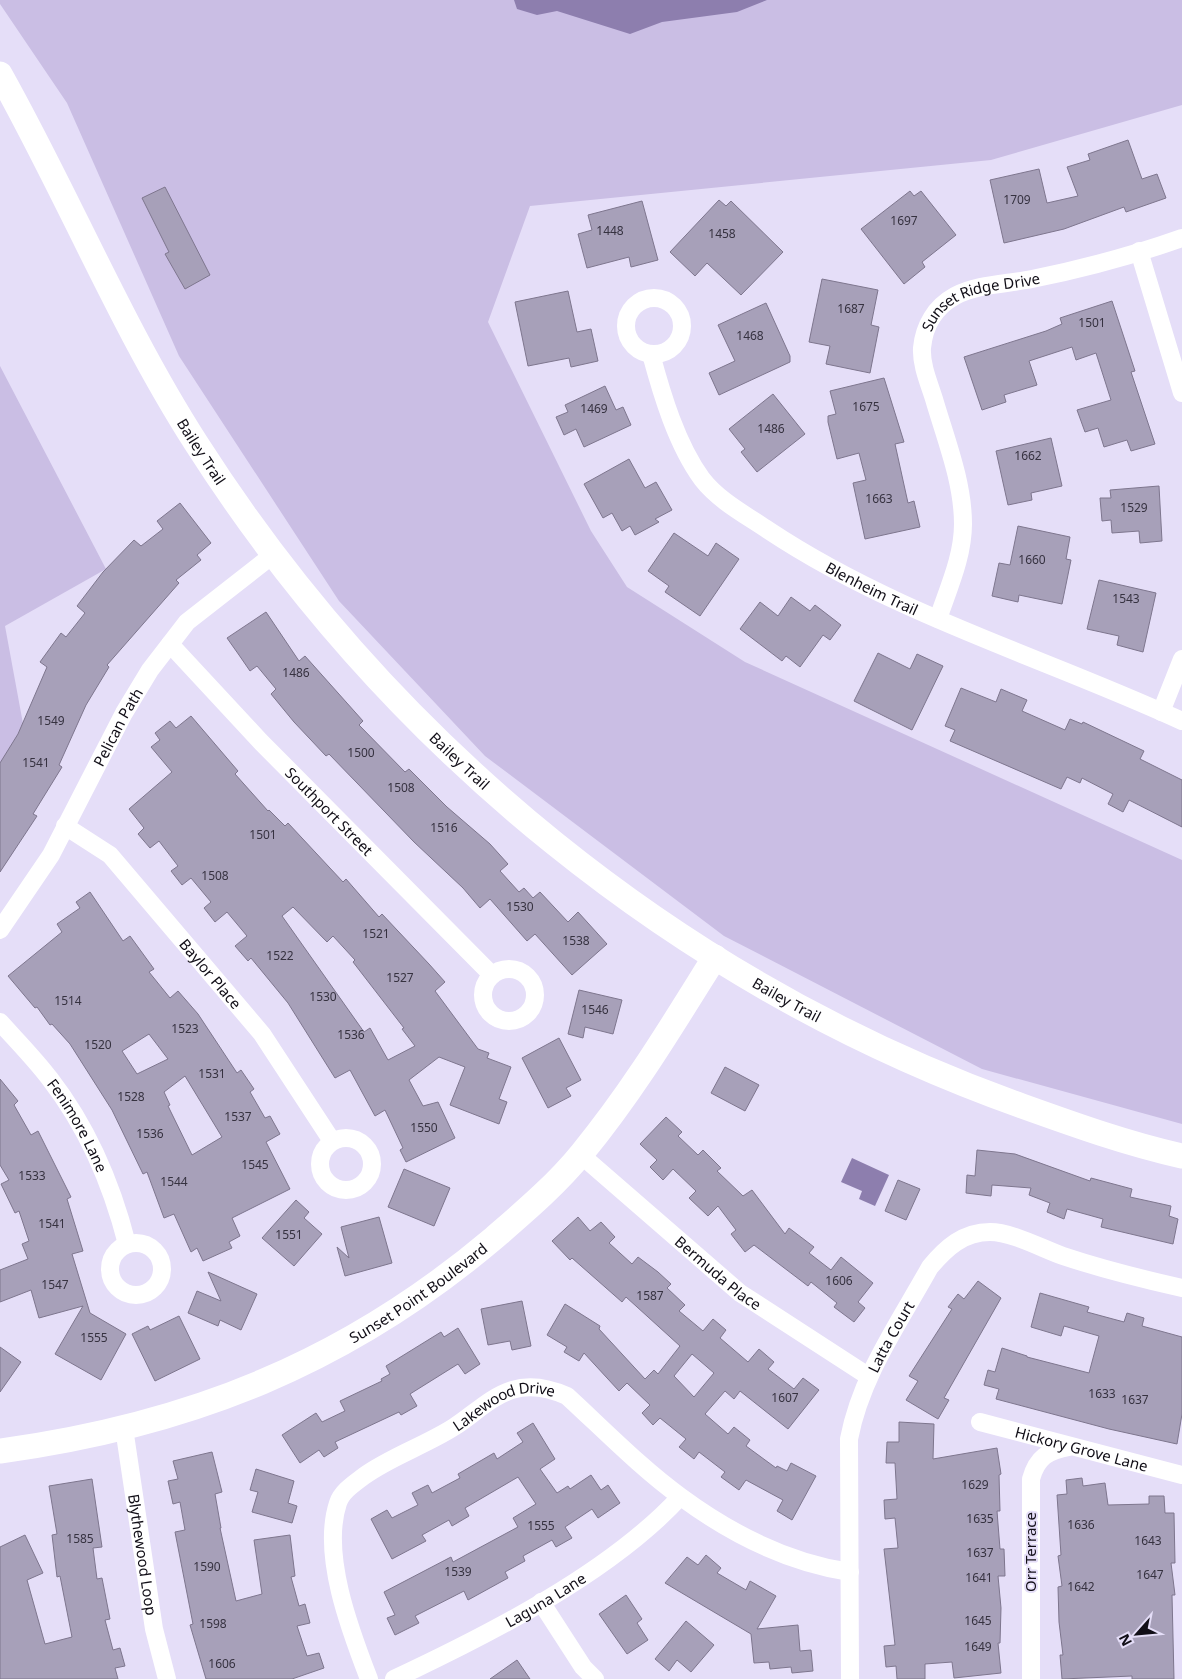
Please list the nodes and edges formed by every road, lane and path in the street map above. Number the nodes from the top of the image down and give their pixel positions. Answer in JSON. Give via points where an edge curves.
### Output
{"nodes":[{"id":1,"x":0,"y":74,"type":"edge"},
{"id":2,"x":1182,"y":238,"type":"edge"},
{"id":3,"x":1139,"y":251,"type":"junction"},
{"id":4,"x":651,"y":354,"type":"dead end"},
{"id":5,"x":1182,"y":393,"type":"edge"},
{"id":6,"x":274,"y":554,"type":"junction"},
{"id":7,"x":938,"y":619,"type":"junction"},
{"id":8,"x":170,"y":644,"type":"junction"},
{"id":9,"x":1182,"y":659,"type":"edge"},
{"id":10,"x":1161,"y":712,"type":"junction"},
{"id":11,"x":1182,"y":722,"type":"edge"},
{"id":12,"x":65,"y":826,"type":"junction"},
{"id":13,"x":0,"y":930,"type":"edge"},
{"id":14,"x":715,"y":957,"type":"junction"},
{"id":15,"x":492,"y":975,"type":"dead end"},
{"id":16,"x":0,"y":1022,"type":"edge"},
{"id":17,"x":332,"y":1141,"type":"dead end"},
{"id":18,"x":581,"y":1155,"type":"junction"},
{"id":19,"x":1182,"y":1156,"type":"edge"},
{"id":20,"x":127,"y":1244,"type":"dead end"},
{"id":21,"x":1182,"y":1288,"type":"edge"},
{"id":22,"x":868,"y":1376,"type":"junction"},
{"id":23,"x":980,"y":1422,"type":"dead end"},
{"id":24,"x":124,"y":1428,"type":"junction"},
{"id":25,"x":1069,"y":1447,"type":"junction"},
{"id":26,"x":0,"y":1451,"type":"edge"},
{"id":27,"x":1182,"y":1476,"type":"edge"},
{"id":28,"x":680,"y":1497,"type":"junction"},
{"id":29,"x":850,"y":1572,"type":"junction"},
{"id":30,"x":542,"y":1602,"type":"junction"},
{"id":31,"x":167,"y":1679,"type":"edge"},
{"id":32,"x":369,"y":1679,"type":"edge"},
{"id":33,"x":394,"y":1679,"type":"edge"},
{"id":34,"x":595,"y":1679,"type":"edge"},
{"id":35,"x":850,"y":1679,"type":"edge"},
{"id":36,"x":1031,"y":1679,"type":"edge"}],
"edges":[{"from":1,"to":6,"type":"street","name":"Bailey Trail","via":[[194,441]]},
{"from":2,"to":3,"type":"street","name":"Sunset Ridge Drive"},
{"from":3,"to":5,"type":"street"},
{"from":3,"to":7,"type":"street","name":"Sunset Ridge Drive","via":[[1034,279],[970,290],[942,304],[932,317],[922,350],[924,367],[954,464],[963,526],[953,577]]},
{"from":4,"to":7,"type":"street","name":"Blenheim Trail","via":[[662,394],[677,430],[693,464],[716,494],[802,552],[869,589]]},
{"from":6,"to":8,"type":"street","name":"Pelican Path","via":[[187,622]]},
{"from":6,"to":14,"type":"street","name":"Bailey Trail","via":[[343,640],[413,717],[474,776],[606,884]]},
{"from":7,"to":10,"type":"street","name":"Blenheim Trail"},
{"from":8,"to":12,"type":"street","name":"Pelican Path","via":[[124,713]]},
{"from":8,"to":15,"type":"street","name":"Southport Street","via":[[260,741]]},
{"from":9,"to":10,"type":"street"},
{"from":10,"to":11,"type":"street","name":"Blenheim Trail"},
{"from":12,"to":13,"type":"street","name":"Pelican Path","via":[[51,855]]},
{"from":12,"to":17,"type":"street","name":"Baylor Place","via":[[110,855],[262,1034]]},
{"from":14,"to":18,"type":"street","name":"Sunset Point Boulevard","via":[[641,1076]]},
{"from":14,"to":19,"type":"street","name":"Bailey Trail","via":[[837,1027],[957,1083],[1152,1150]]},
{"from":16,"to":20,"type":"street","name":"Fenimore Lane","via":[[51,1080],[93,1147],[117,1206]]},
{"from":18,"to":22,"type":"street","name":"Bermuda Place","via":[[740,1293]]},
{"from":18,"to":24,"type":"street","name":"Sunset Point Boulevard","via":[[473,1255],[439,1282],[349,1340],[221,1399]]},
{"from":21,"to":22,"type":"street","name":"Latta Court","via":[[1065,1256],[1008,1236],[992,1232],[975,1234],[957,1240],[930,1267]]},
{"from":22,"to":29,"type":"street","name":"Latta Court","via":[[854,1410],[849,1439]]},
{"from":23,"to":25,"type":"street","name":"Hickory Grove Lane"},
{"from":24,"to":26,"type":"street","name":"Sunset Point Boulevard","via":[[85,1438]]},
{"from":24,"to":31,"type":"street","name":"Blythewood Loop","via":[[154,1629]]},
{"from":25,"to":27,"type":"street","name":"Hickory Grove Lane"},
{"from":25,"to":36,"type":"street","name":"Orr Terrace","via":[[1044,1455],[1031,1478]]},
{"from":28,"to":29,"type":"street","name":"Lakewood Drive","via":[[758,1543],[800,1561]]},
{"from":28,"to":30,"type":"street","name":"Laguna Lane","via":[[640,1536]]},
{"from":28,"to":32,"type":"street","name":"Lakewood Drive","via":[[567,1396],[546,1388],[526,1387],[497,1397],[454,1427],[366,1474],[339,1500],[332,1536],[338,1578],[350,1627]]},
{"from":29,"to":35,"type":"street","name":"Latta Court"},
{"from":30,"to":33,"type":"street","name":"Laguna Lane"},
{"from":30,"to":34,"type":"street","via":[[583,1667]]}]}
